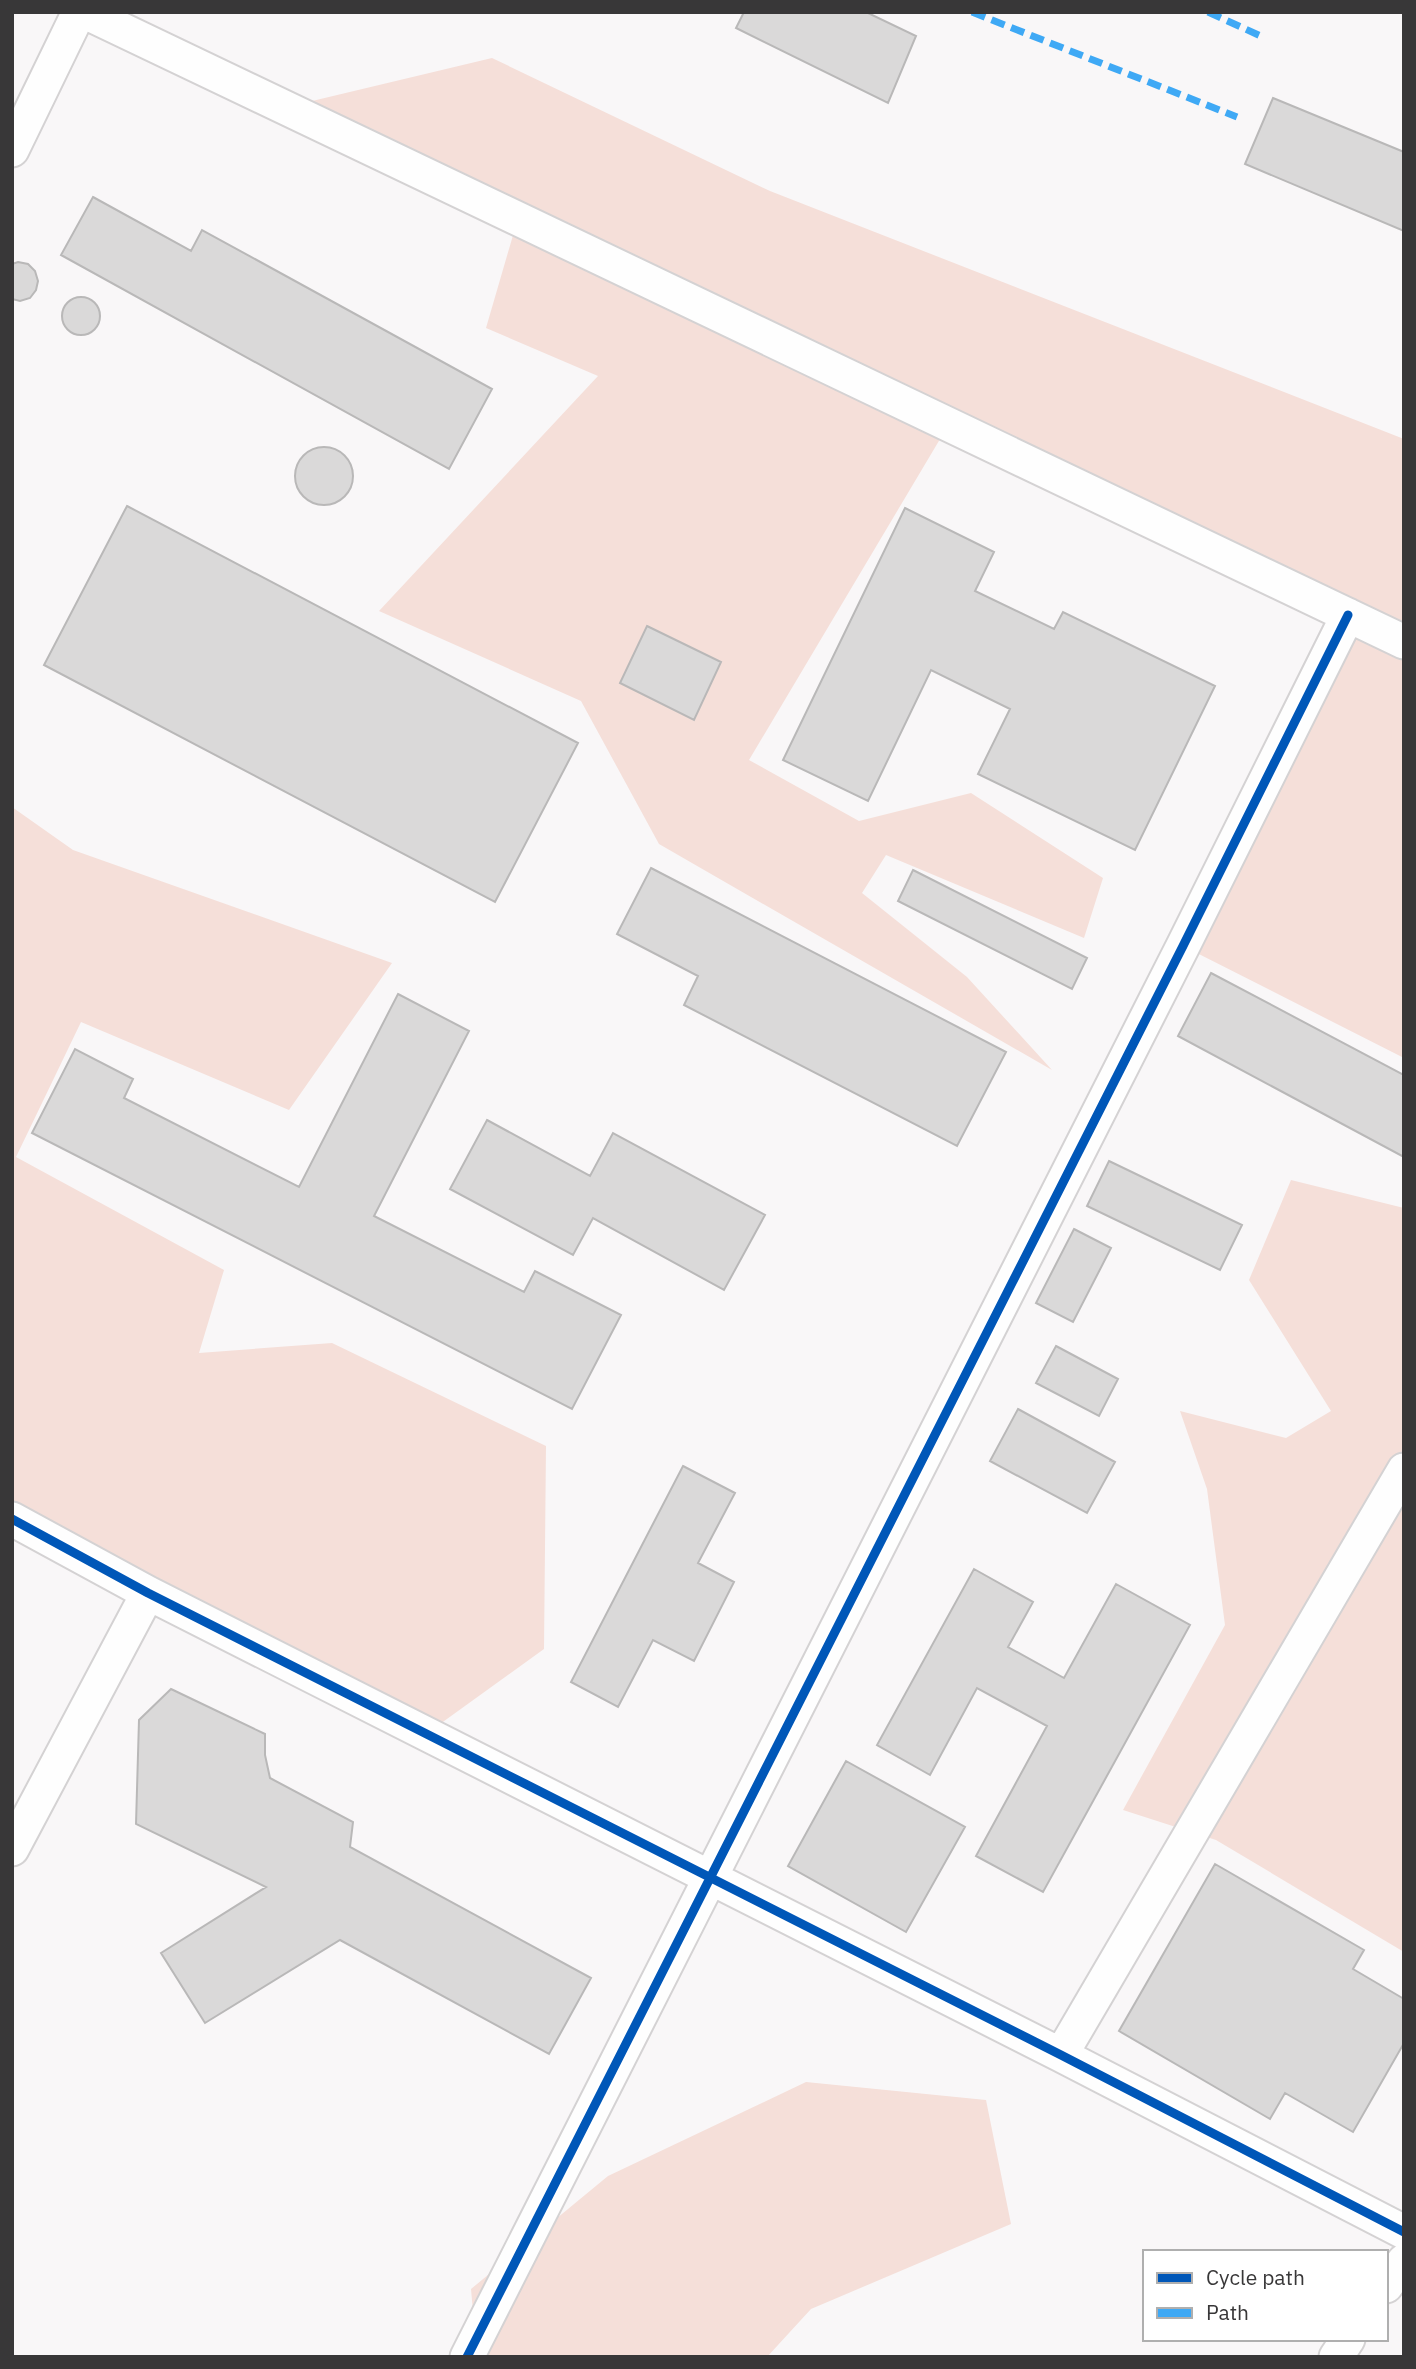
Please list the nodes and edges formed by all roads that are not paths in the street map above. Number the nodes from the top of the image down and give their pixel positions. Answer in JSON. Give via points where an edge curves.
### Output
{"nodes":[{"id":1,"x":79,"y":12,"type":"edge"},
{"id":2,"x":85,"y":12,"type":"edge"},
{"id":3,"x":12,"y":150,"type":"edge"},
{"id":4,"x":1348,"y":615,"type":"junction"},
{"id":5,"x":1404,"y":642,"type":"edge"},
{"id":6,"x":1404,"y":1470,"type":"edge"},
{"id":7,"x":12,"y":1519,"type":"edge"},
{"id":8,"x":148,"y":1593,"type":"junction"},
{"id":9,"x":12,"y":1850,"type":"edge"},
{"id":10,"x":710,"y":1877,"type":"junction"},
{"id":11,"x":1061,"y":2054,"type":"junction"},
{"id":12,"x":1404,"y":2232,"type":"edge"},
{"id":13,"x":1404,"y":2261,"type":"edge"},
{"id":14,"x":1388,"y":2283,"type":"edge"},
{"id":15,"x":1347,"y":2341,"type":"edge"},
{"id":16,"x":467,"y":2357,"type":"edge"},
{"id":17,"x":1336,"y":2357,"type":"edge"}],
"edges":[{"from":1,"to":3,"type":"street"},
{"from":2,"to":4,"type":"street"},
{"from":4,"to":5,"type":"street"},
{"from":4,"to":10,"type":"street"},
{"from":6,"to":11,"type":"street"},
{"from":7,"to":8,"type":"street"},
{"from":8,"to":9,"type":"street"},
{"from":8,"to":10,"type":"street"},
{"from":10,"to":11,"type":"street"},
{"from":10,"to":16,"type":"street"},
{"from":11,"to":12,"type":"street"},
{"from":13,"to":14,"type":"street"},
{"from":15,"to":17,"type":"street"}]}
